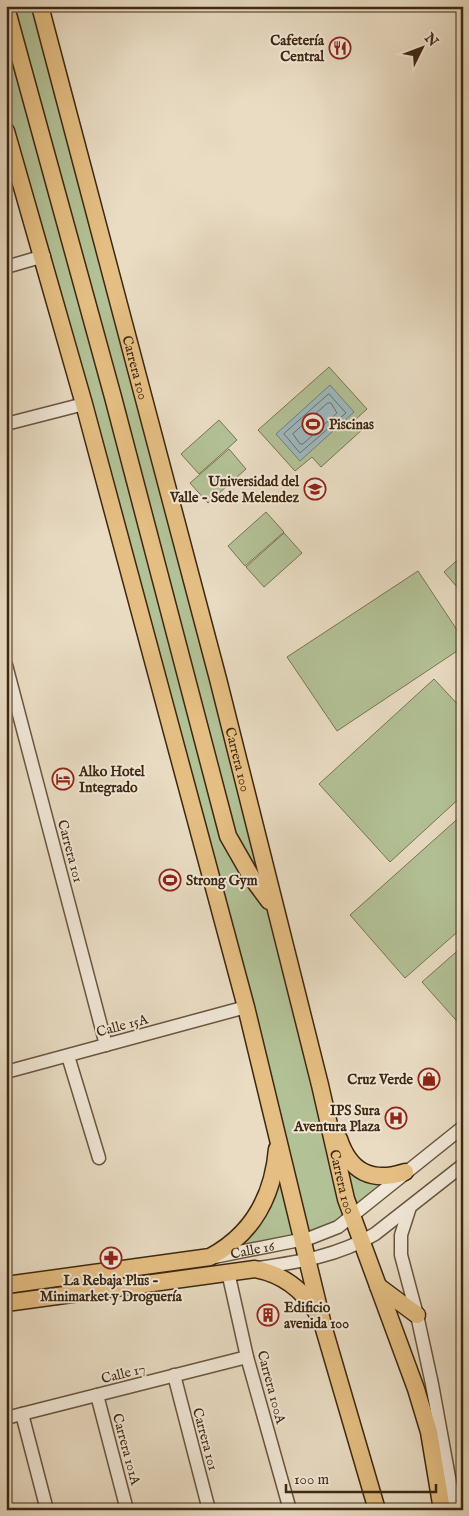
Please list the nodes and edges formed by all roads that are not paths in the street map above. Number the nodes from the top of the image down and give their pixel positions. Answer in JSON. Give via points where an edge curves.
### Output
{"nodes":[{"id":1,"x":40,"y":6,"type":"edge"},
{"id":2,"x":6,"y":7,"type":"edge"},
{"id":3,"x":6,"y":131,"type":"edge"},
{"id":4,"x":44,"y":256,"type":"junction"},
{"id":5,"x":6,"y":267,"type":"edge"},
{"id":6,"x":84,"y":404,"type":"junction"},
{"id":7,"x":6,"y":424,"type":"edge"},
{"id":8,"x":6,"y":665,"type":"edge"},
{"id":9,"x":274,"y":907,"type":"junction"},
{"id":10,"x":246,"y":1007,"type":"junction"},
{"id":11,"x":106,"y":1045,"type":"junction"},
{"id":12,"x":68,"y":1056,"type":"junction"},
{"id":13,"x":6,"y":1072,"type":"edge"},
{"id":14,"x":320,"y":1085,"type":"junction"},
{"id":15,"x":463,"y":1127,"type":"edge"},
{"id":16,"x":278,"y":1134,"type":"junction"},
{"id":17,"x":99,"y":1158,"type":"dead end"},
{"id":18,"x":463,"y":1165,"type":"edge"},
{"id":19,"x":405,"y":1172,"type":"junction"},
{"id":20,"x":410,"y":1206,"type":"junction"},
{"id":21,"x":353,"y":1217,"type":"junction"},
{"id":22,"x":303,"y":1239,"type":"junction"},
{"id":23,"x":362,"y":1242,"type":"junction"},
{"id":24,"x":210,"y":1257,"type":"junction"},
{"id":25,"x":308,"y":1260,"type":"junction"},
{"id":26,"x":255,"y":1269,"type":"junction"},
{"id":27,"x":228,"y":1272,"type":"junction"},
{"id":28,"x":6,"y":1285,"type":"edge"},
{"id":29,"x":378,"y":1286,"type":"junction"},
{"id":30,"x":6,"y":1303,"type":"edge"},
{"id":31,"x":418,"y":1315,"type":"junction"},
{"id":32,"x":324,"y":1329,"type":"junction"},
{"id":33,"x":248,"y":1357,"type":"junction"},
{"id":34,"x":174,"y":1375,"type":"junction"},
{"id":35,"x":97,"y":1395,"type":"junction"},
{"id":36,"x":22,"y":1414,"type":"junction"},
{"id":37,"x":6,"y":1418,"type":"edge"},
{"id":38,"x":448,"y":1508,"type":"edge"},
{"id":39,"x":47,"y":1510,"type":"edge"},
{"id":40,"x":127,"y":1510,"type":"edge"},
{"id":41,"x":209,"y":1510,"type":"edge"},
{"id":42,"x":290,"y":1510,"type":"edge"},
{"id":43,"x":378,"y":1510,"type":"edge"}],
"edges":[{"from":1,"to":9,"type":"main road","name":"Carrera 100","via":[[213,660]]},
{"from":2,"to":9,"type":"main road","via":[[228,836],[252,878]]},
{"from":3,"to":4,"type":"main road"},
{"from":4,"to":5,"type":"street"},
{"from":4,"to":6,"type":"main road"},
{"from":6,"to":7,"type":"street"},
{"from":6,"to":10,"type":"main road"},
{"from":8,"to":11,"type":"street","name":"Carrera 101"},
{"from":9,"to":14,"type":"main road","name":"Carrera 100"},
{"from":10,"to":11,"type":"street","name":"Calle 15A"},
{"from":10,"to":16,"type":"main road"},
{"from":11,"to":12,"type":"street","name":"Calle 15A"},
{"from":12,"to":13,"type":"street","name":"Calle 15A"},
{"from":12,"to":17,"type":"street"},
{"from":14,"to":19,"type":"main road","via":[[341,1146],[353,1165],[365,1173],[380,1176]]},
{"from":14,"to":21,"type":"main road","name":"Carrera 100"},
{"from":15,"to":19,"type":"street","name":"Calle 16"},
{"from":16,"to":22,"type":"main road"},
{"from":16,"to":24,"type":"main road","via":[[272,1182],[261,1210],[237,1240]]},
{"from":18,"to":20,"type":"street","name":"Calle 16"},
{"from":19,"to":21,"type":"street","name":"Calle 16"},
{"from":20,"to":23,"type":"street","name":"Calle 16"},
{"from":20,"to":31,"type":"street","name":"Carrera 100","via":[[401,1235],[401,1255]]},
{"from":21,"to":22,"type":"street","name":"Calle 16","via":[[333,1229]]},
{"from":21,"to":23,"type":"main road","name":"Carrera 100"},
{"from":22,"to":24,"type":"street","name":"Calle 16"},
{"from":22,"to":25,"type":"main road"},
{"from":23,"to":25,"type":"street","name":"Calle 16"},
{"from":23,"to":29,"type":"main road","name":"Carrera 100"},
{"from":24,"to":28,"type":"main road","name":"Calle 16"},
{"from":25,"to":26,"type":"street","name":"Calle 16"},
{"from":25,"to":32,"type":"main road"},
{"from":26,"to":27,"type":"main road","name":"Calle 16"},
{"from":26,"to":32,"type":"main road","via":[[280,1277],[301,1292]]},
{"from":27,"to":30,"type":"main road","name":"Calle 16"},
{"from":27,"to":33,"type":"street","name":"Carrera 100A"},
{"from":29,"to":31,"type":"main road"},
{"from":29,"to":38,"type":"main road","name":"Carrera 100","via":[[429,1432]]},
{"from":31,"to":38,"type":"street","name":"Carrera 100","via":[[441,1427]]},
{"from":32,"to":43,"type":"main road"},
{"from":33,"to":34,"type":"street","name":"Calle 17"},
{"from":33,"to":42,"type":"street","name":"Carrera 100A"},
{"from":34,"to":35,"type":"street","name":"Calle 17"},
{"from":34,"to":41,"type":"street","name":"Carrera 101"},
{"from":35,"to":36,"type":"street","name":"Calle 17"},
{"from":35,"to":40,"type":"street","name":"Carrera 101A"},
{"from":36,"to":37,"type":"street","name":"Calle 17"},
{"from":36,"to":39,"type":"street"}]}
